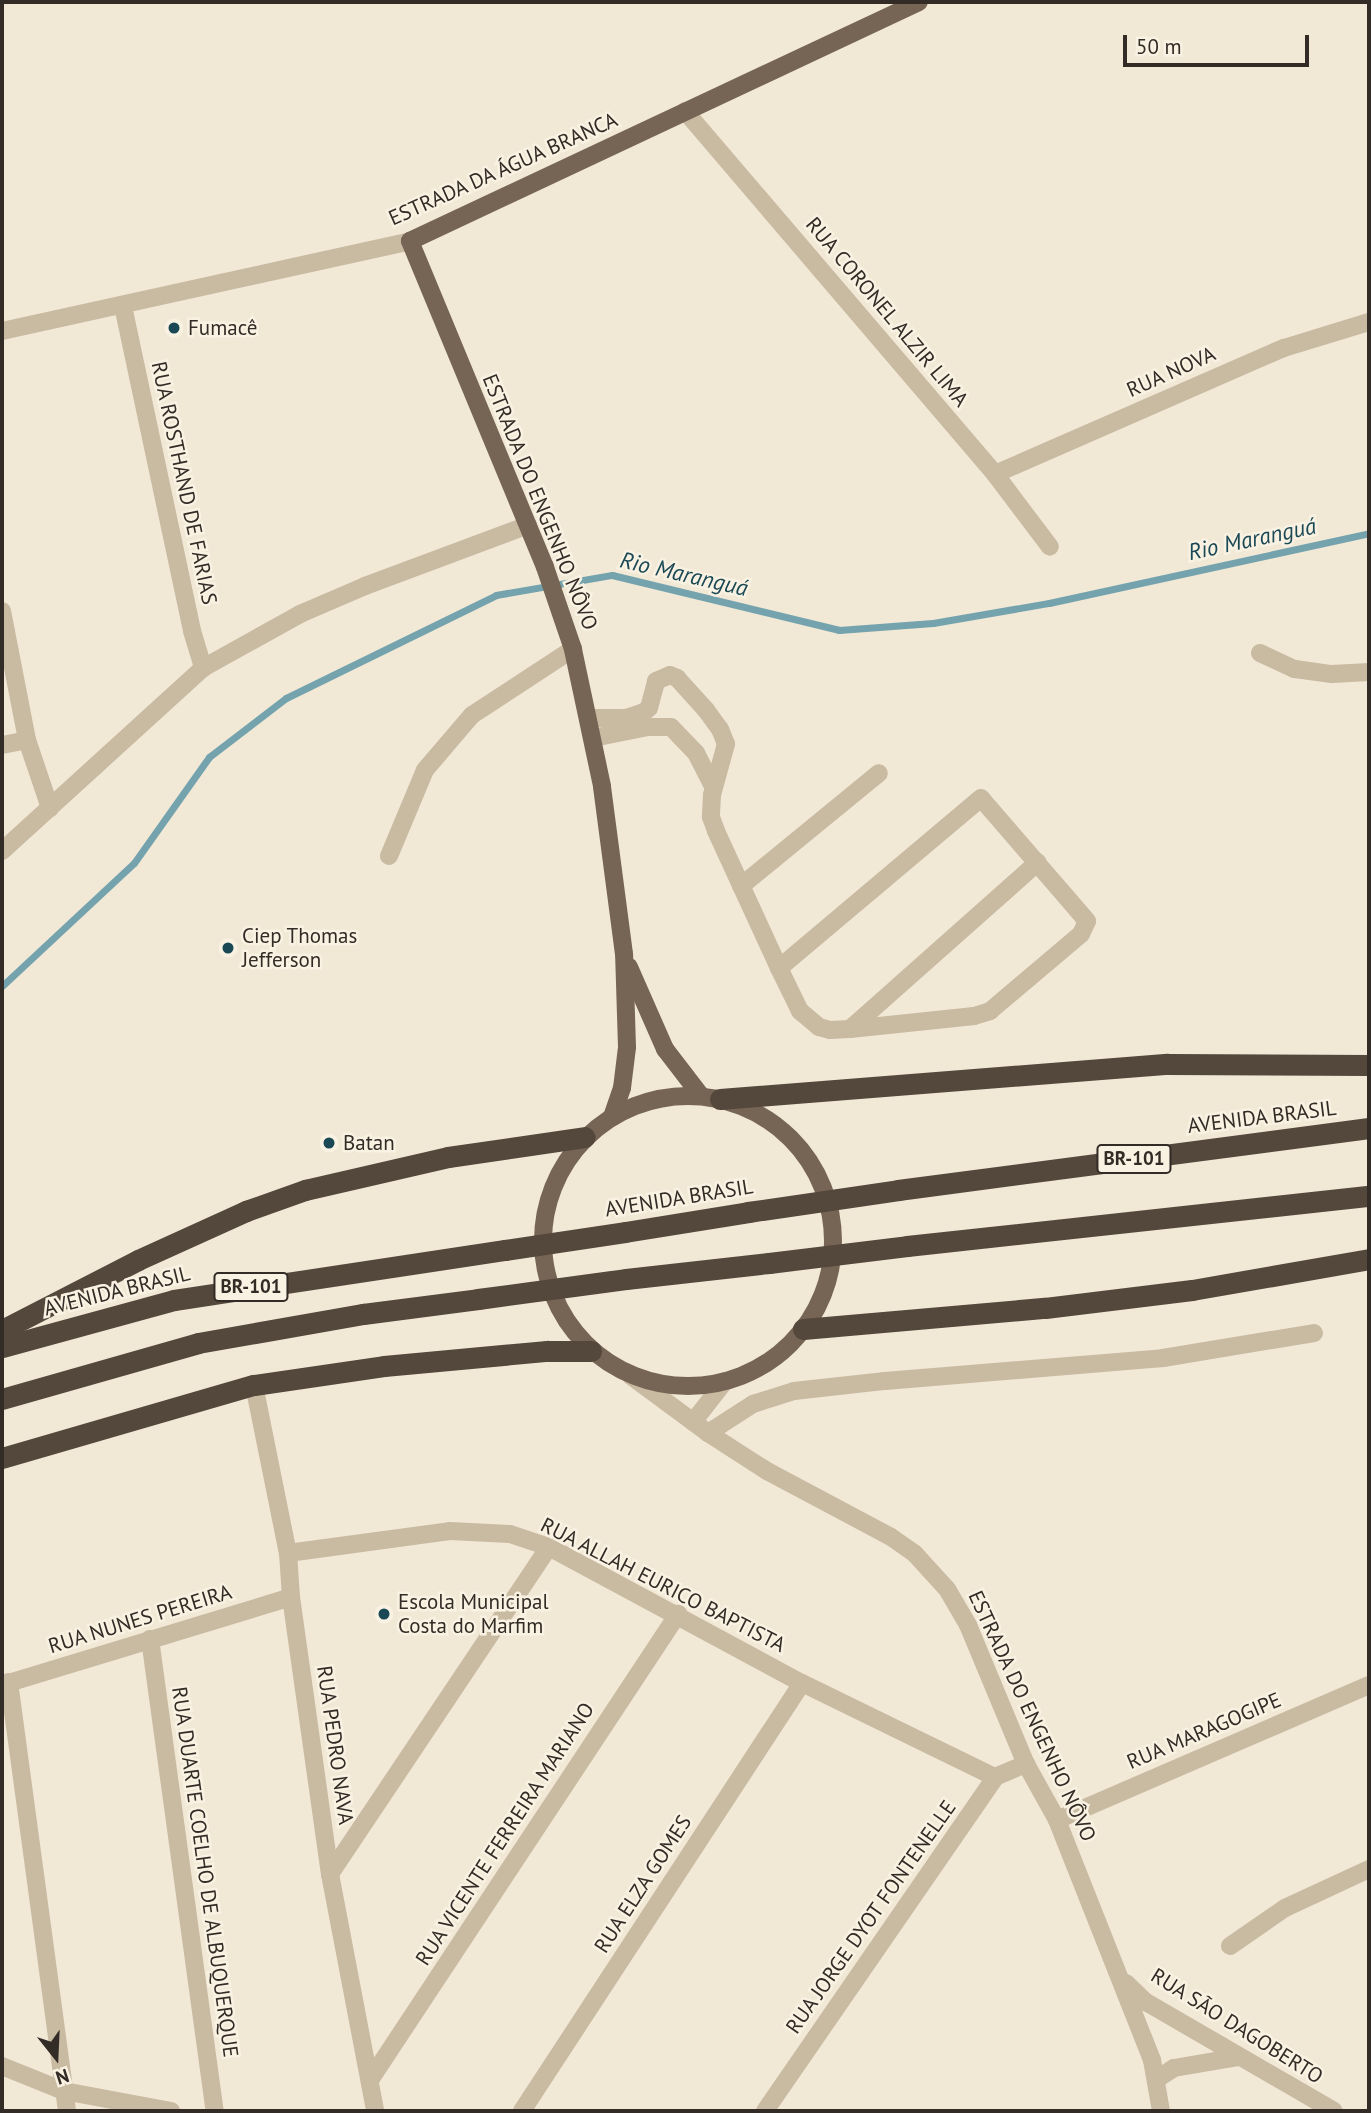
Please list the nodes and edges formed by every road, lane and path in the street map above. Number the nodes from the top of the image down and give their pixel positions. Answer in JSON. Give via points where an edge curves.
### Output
{"nodes":[{"id":1,"x":919,"y":2,"type":"edge"},
{"id":2,"x":685,"y":111,"type":"junction"},
{"id":3,"x":410,"y":240,"type":"junction"},
{"id":4,"x":123,"y":306,"type":"junction"},
{"id":5,"x":1369,"y":322,"type":"edge"},
{"id":6,"x":2,"y":331,"type":"edge"},
{"id":7,"x":995,"y":474,"type":"junction"},
{"id":8,"x":528,"y":525,"type":"junction"},
{"id":9,"x":1050,"y":547,"type":"dead end"},
{"id":10,"x":2,"y":611,"type":"edge"},
{"id":11,"x":573,"y":649,"type":"junction"},
{"id":12,"x":1260,"y":653,"type":"dead end"},
{"id":13,"x":203,"y":668,"type":"junction"},
{"id":14,"x":1369,"y":672,"type":"edge"},
{"id":15,"x":589,"y":718,"type":"junction"},
{"id":16,"x":593,"y":738,"type":"junction"},
{"id":17,"x":26,"y":740,"type":"junction"},
{"id":18,"x":2,"y":745,"type":"edge"},
{"id":19,"x":879,"y":773,"type":"dead end"},
{"id":20,"x":713,"y":786,"type":"junction"},
{"id":21,"x":50,"y":808,"type":"junction"},
{"id":22,"x":2,"y":851,"type":"edge"},
{"id":23,"x":389,"y":856,"type":"dead end"},
{"id":24,"x":1038,"y":862,"type":"junction"},
{"id":25,"x":741,"y":886,"type":"junction"},
{"id":26,"x":624,"y":954,"type":"junction"},
{"id":27,"x":779,"y":968,"type":"junction"},
{"id":28,"x":850,"y":1030,"type":"junction"},
{"id":29,"x":1369,"y":1065,"type":"edge"},
{"id":30,"x":711,"y":1098,"type":"junction"},
{"id":31,"x":612,"y":1117,"type":"junction"},
{"id":32,"x":1369,"y":1128,"type":"edge"},
{"id":33,"x":585,"y":1137,"type":"junction"},
{"id":34,"x":1369,"y":1196,"type":"edge"},
{"id":35,"x":1369,"y":1259,"type":"edge"},
{"id":36,"x":803,"y":1329,"type":"junction"},
{"id":37,"x":2,"y":1330,"type":"edge"},
{"id":38,"x":1314,"y":1333,"type":"dead end"},
{"id":39,"x":2,"y":1348,"type":"edge"},
{"id":40,"x":591,"y":1350,"type":"junction"},
{"id":41,"x":631,"y":1376,"type":"junction"},
{"id":42,"x":725,"y":1381,"type":"junction"},
{"id":43,"x":254,"y":1385,"type":"junction"},
{"id":44,"x":2,"y":1399,"type":"edge"},
{"id":45,"x":693,"y":1422,"type":"junction"},
{"id":46,"x":709,"y":1433,"type":"junction"},
{"id":47,"x":2,"y":1458,"type":"edge"},
{"id":48,"x":549,"y":1548,"type":"junction"},
{"id":49,"x":288,"y":1553,"type":"junction"},
{"id":50,"x":291,"y":1597,"type":"junction"},
{"id":51,"x":678,"y":1614,"type":"junction"},
{"id":52,"x":150,"y":1639,"type":"junction"},
{"id":53,"x":5,"y":1683,"type":"edge"},
{"id":54,"x":802,"y":1683,"type":"junction"},
{"id":55,"x":1369,"y":1685,"type":"edge"},
{"id":56,"x":1026,"y":1763,"type":"junction"},
{"id":57,"x":995,"y":1777,"type":"junction"},
{"id":58,"x":1058,"y":1820,"type":"junction"},
{"id":59,"x":1369,"y":1870,"type":"edge"},
{"id":60,"x":330,"y":1874,"type":"junction"},
{"id":61,"x":1230,"y":1946,"type":"dead end"},
{"id":62,"x":1119,"y":1975,"type":"junction"},
{"id":63,"x":1238,"y":2057,"type":"junction"},
{"id":64,"x":2,"y":2066,"type":"edge"},
{"id":65,"x":1157,"y":2079,"type":"junction"},
{"id":66,"x":370,"y":2080,"type":"junction"},
{"id":67,"x":64,"y":2091,"type":"junction"},
{"id":68,"x":67,"y":2111,"type":"edge"},
{"id":69,"x":171,"y":2111,"type":"edge"},
{"id":70,"x":215,"y":2111,"type":"edge"},
{"id":71,"x":375,"y":2111,"type":"edge"},
{"id":72,"x":522,"y":2111,"type":"edge"},
{"id":73,"x":765,"y":2111,"type":"edge"},
{"id":74,"x":1161,"y":2111,"type":"edge"},
{"id":75,"x":1334,"y":2111,"type":"edge"}],
"edges":[{"from":1,"to":2,"type":"main road","name":"ESTRADA DA ÁGUA BRANCA"},
{"from":2,"to":3,"type":"main road","name":"ESTRADA DA ÁGUA BRANCA"},
{"from":2,"to":7,"type":"street","name":"RUA CORONEL ALZIR LIMA"},
{"from":3,"to":4,"type":"street","name":"ESTRADA DA ÁGUA BRANCA"},
{"from":3,"to":8,"type":"main road","name":"ESTRADA DO ENGENHO NÔVO"},
{"from":4,"to":6,"type":"street","name":"ESTRADA DA ÁGUA BRANCA"},
{"from":4,"to":13,"type":"street","name":"RUA ROSTHAND DE FARIAS"},
{"from":5,"to":7,"type":"street","name":"RUA NOVA","via":[[1283,348]]},
{"from":7,"to":9,"type":"street","name":"RUA CORONEL ALZIR LIMA"},
{"from":8,"to":11,"type":"main road","name":"ESTRADA DO ENGENHO NÔVO"},
{"from":8,"to":13,"type":"street","via":[[311,609]]},
{"from":10,"to":17,"type":"street"},
{"from":11,"to":15,"type":"main road","name":"ESTRADA DO ENGENHO NÔVO"},
{"from":11,"to":23,"type":"street","via":[[472,715],[425,770]]},
{"from":12,"to":14,"type":"street","via":[[1295,669]]},
{"from":13,"to":21,"type":"street"},
{"from":15,"to":16,"type":"main road","name":"ESTRADA DO ENGENHO NÔVO"},
{"from":15,"to":20,"type":"street","via":[[626,718],[644,712],[656,681],[670,675],[677,678],[724,737]]},
{"from":16,"to":20,"type":"street","via":[[671,727],[696,753]]},
{"from":16,"to":26,"type":"main road","name":"ESTRADA DO ENGENHO NÔVO"},
{"from":17,"to":18,"type":"street"},
{"from":17,"to":21,"type":"street"},
{"from":19,"to":25,"type":"street"},
{"from":20,"to":25,"type":"street","via":[[711,817]]},
{"from":21,"to":22,"type":"street"},
{"from":24,"to":27,"type":"street","via":[[981,798]]},
{"from":24,"to":28,"type":"street"},
{"from":24,"to":28,"type":"street","via":[[1087,921],[1081,934],[990,1011],[974,1017]]},
{"from":25,"to":27,"type":"street"},
{"from":26,"to":30,"type":"main road","name":"ESTRADA DO ENGENHO NÔVO","via":[[665,1049]]},
{"from":26,"to":31,"type":"main road","name":"ESTRADA DO ENGENHO NÔVO","via":[[627,1047],[622,1088]]},
{"from":27,"to":28,"type":"street","via":[[804,1017],[830,1030]]},
{"from":29,"to":30,"type":"highway","via":[[1168,1064]]},
{"from":30,"to":31,"type":"main road","via":[[670,1097]]},
{"from":30,"to":36,"type":"main road","via":[[755,1112],[785,1132],[808,1159],[825,1191],[833,1227],[832,1263],[822,1298]]},
{"from":31,"to":33,"type":"main road"},
{"from":32,"to":39,"type":"highway","name":"AVENIDA BRASIL","number":"BR-101","bridge":true,"via":[[898,1190],[174,1300]]},
{"from":33,"to":37,"type":"highway","via":[[448,1157],[305,1190],[138,1260]]},
{"from":33,"to":40,"type":"main road","via":[[557,1176],[546,1210],[544,1269],[560,1314]]},
{"from":34,"to":44,"type":"highway","number":"BR-101","bridge":true,"via":[[907,1246],[363,1314],[198,1343]]},
{"from":35,"to":36,"type":"highway","via":[[1192,1290]]},
{"from":36,"to":42,"type":"main road","via":[[769,1362]]},
{"from":38,"to":46,"type":"street","via":[[1163,1358],[794,1391],[753,1404]]},
{"from":40,"to":41,"type":"main road"},
{"from":40,"to":43,"type":"highway","via":[[384,1366]]},
{"from":41,"to":42,"type":"main road","via":[[678,1386]]},
{"from":41,"to":45,"type":"street","name":"ESTRADA DO ENGENHO NÔVO"},
{"from":42,"to":45,"type":"street"},
{"from":43,"to":47,"type":"highway"},
{"from":43,"to":49,"type":"street","name":"RUA PEDRO NAVA"},
{"from":45,"to":46,"type":"street","name":"ESTRADA DO ENGENHO NÔVO"},
{"from":46,"to":56,"type":"street","name":"ESTRADA DO ENGENHO NÔVO","via":[[767,1471],[891,1537],[931,1570],[968,1625]]},
{"from":48,"to":49,"type":"street","name":"RUA ALLAH EURICO BAPTISTA","via":[[510,1534],[480,1530]]},
{"from":48,"to":51,"type":"street","name":"RUA ALLAH EURICO BAPTISTA"},
{"from":48,"to":60,"type":"street"},
{"from":49,"to":50,"type":"street","name":"RUA PEDRO NAVA"},
{"from":50,"to":52,"type":"street","name":"RUA NUNES PEREIRA"},
{"from":50,"to":60,"type":"street","name":"RUA PEDRO NAVA"},
{"from":51,"to":54,"type":"street","name":"RUA ALLAH EURICO BAPTISTA"},
{"from":51,"to":66,"type":"street","name":"RUA VICENTE FERREIRA MARIANO"},
{"from":52,"to":53,"type":"street","name":"RUA NUNES PEREIRA"},
{"from":52,"to":70,"type":"street","name":"RUA DUARTE COELHO DE ALBUQUERQUE"},
{"from":53,"to":67,"type":"street"},
{"from":54,"to":57,"type":"street","name":"RUA ALLAH EURICO BAPTISTA"},
{"from":54,"to":72,"type":"street","name":"RUA ELZA GOMES"},
{"from":55,"to":58,"type":"street","name":"RUA MARAGOGIPE"},
{"from":56,"to":57,"type":"street"},
{"from":56,"to":58,"type":"street","name":"ESTRADA DO ENGENHO NÔVO"},
{"from":57,"to":73,"type":"street","name":"RUA JORGE DYOT FONTENELLE"},
{"from":58,"to":62,"type":"street","name":"ESTRADA DO ENGENHO NÔVO"},
{"from":59,"to":61,"type":"street","via":[[1285,1908]]},
{"from":60,"to":66,"type":"street","name":"RUA PEDRO NAVA"},
{"from":62,"to":63,"type":"street","name":"RUA SÃO DAGOBERTO","via":[[1146,2002]]},
{"from":62,"to":65,"type":"street","name":"ESTRADA DO ENGENHO NÔVO"},
{"from":63,"to":65,"type":"street","via":[[1174,2068]]},
{"from":63,"to":75,"type":"street","name":"RUA SÃO DAGOBERTO"},
{"from":64,"to":67,"type":"street"},
{"from":65,"to":74,"type":"street","name":"ESTRADA DO ENGENHO NÔVO"},
{"from":66,"to":71,"type":"street","name":"RUA PEDRO NAVA"},
{"from":67,"to":68,"type":"street"},
{"from":67,"to":69,"type":"street"}]}
